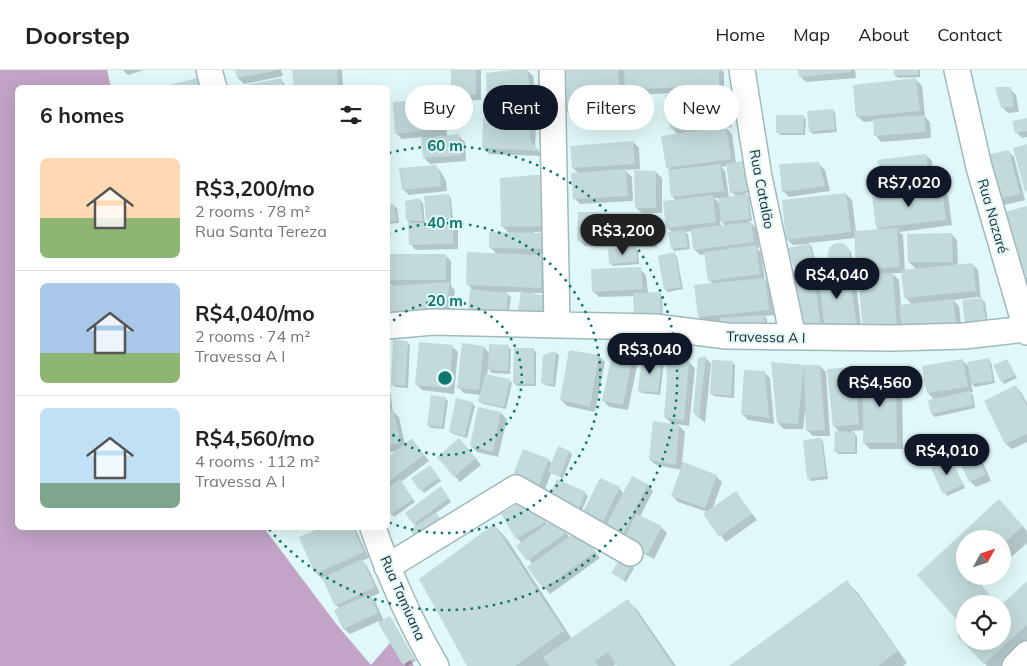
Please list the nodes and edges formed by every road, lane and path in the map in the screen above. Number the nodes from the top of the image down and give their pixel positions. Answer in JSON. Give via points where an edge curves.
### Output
{"nodes":[{"id":1,"x":209,"y":70,"type":"edge"},
{"id":2,"x":552,"y":70,"type":"edge"},
{"id":3,"x":742,"y":70,"type":"edge"},
{"id":4,"x":957,"y":70,"type":"edge"},
{"id":5,"x":213,"y":85,"type":"edge"},
{"id":6,"x":557,"y":325,"type":"junction"},
{"id":7,"x":390,"y":326,"type":"edge"},
{"id":8,"x":1026,"y":330,"type":"edge"},
{"id":9,"x":793,"y":337,"type":"junction"},
{"id":10,"x":374,"y":530,"type":"edge"},
{"id":11,"x":630,"y":553,"type":"dead end"},
{"id":12,"x":387,"y":567,"type":"junction"},
{"id":13,"x":1027,"y":654,"type":"edge"},
{"id":14,"x":436,"y":666,"type":"edge"},
{"id":15,"x":1014,"y":666,"type":"edge"}],
"edges":[{"from":1,"to":5,"type":"street"},
{"from":2,"to":6,"type":"street"},
{"from":3,"to":9,"type":"street","name":"Rua Catalão","via":[[759,177]]},
{"from":4,"to":8,"type":"street","name":"Rua Nazaré","via":[[979,167]]},
{"from":6,"to":7,"type":"street","name":"Travessa A I","via":[[432,322]]},
{"from":6,"to":9,"type":"street","name":"Travessa A I","via":[[655,327],[727,336]]},
{"from":8,"to":9,"type":"street","name":"Travessa A I","via":[[964,336]]},
{"from":10,"to":12,"type":"street","name":"Rua Tamuana"},
{"from":11,"to":12,"type":"street","via":[[516,488]]},
{"from":12,"to":14,"type":"street","name":"Rua Tamuana","via":[[419,638]]},
{"from":13,"to":15,"type":"street"}]}
